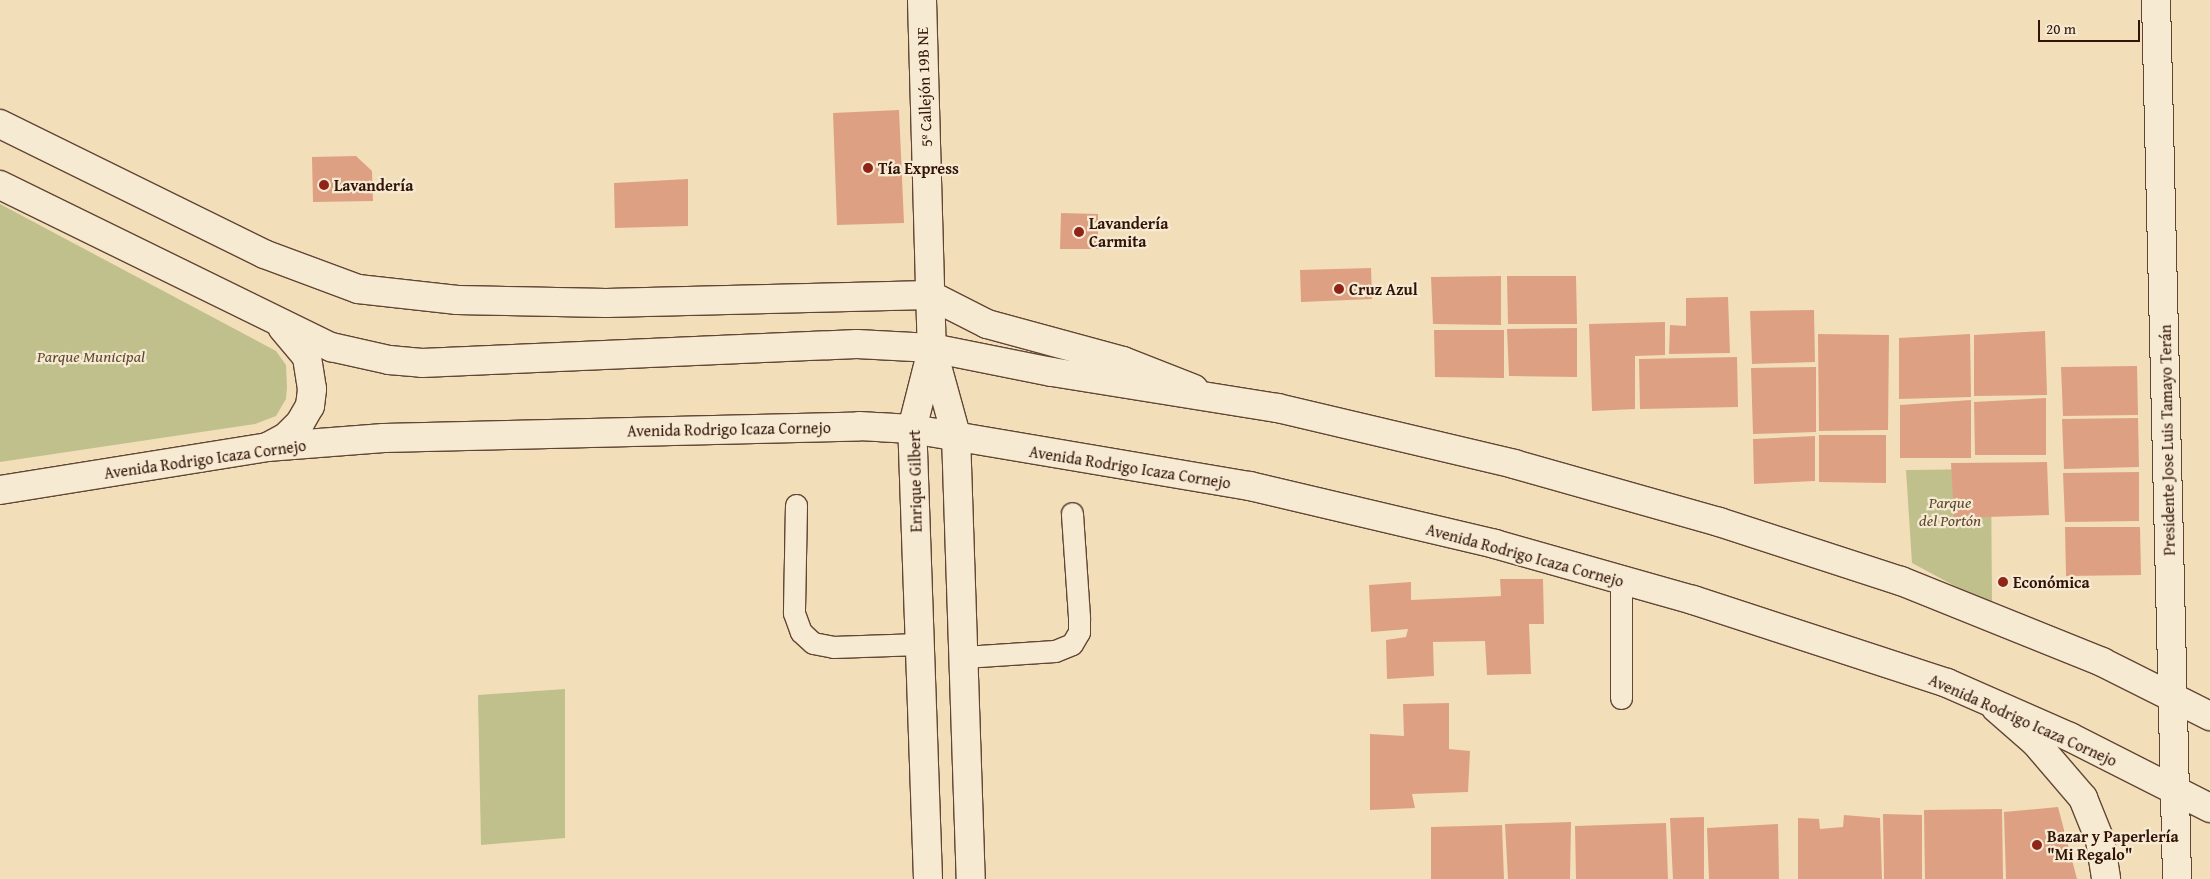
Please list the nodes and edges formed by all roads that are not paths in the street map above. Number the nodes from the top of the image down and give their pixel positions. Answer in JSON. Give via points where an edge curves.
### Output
{"nodes":[{"id":1,"x":922,"y":0,"type":"edge"},
{"id":2,"x":2156,"y":0,"type":"edge"},
{"id":3,"x":0,"y":124,"type":"edge"},
{"id":4,"x":0,"y":185,"type":"edge"},
{"id":5,"x":930,"y":295,"type":"junction"},
{"id":6,"x":276,"y":321,"type":"junction"},
{"id":7,"x":932,"y":348,"type":"junction"},
{"id":8,"x":1212,"y":397,"type":"junction"},
{"id":9,"x":912,"y":429,"type":"junction"},
{"id":10,"x":956,"y":435,"type":"junction"},
{"id":11,"x":267,"y":447,"type":"junction"},
{"id":12,"x":0,"y":490,"type":"edge"},
{"id":13,"x":796,"y":505,"type":"dead end"},
{"id":14,"x":1072,"y":513,"type":"dead end"},
{"id":15,"x":1621,"y":580,"type":"junction"},
{"id":16,"x":920,"y":644,"type":"junction"},
{"id":17,"x":964,"y":657,"type":"junction"},
{"id":18,"x":1621,"y":698,"type":"dead end"},
{"id":19,"x":2172,"y":698,"type":"junction"},
{"id":20,"x":1989,"y":702,"type":"junction"},
{"id":21,"x":2210,"y":716,"type":"edge"},
{"id":22,"x":2175,"y":790,"type":"junction"},
{"id":23,"x":2210,"y":808,"type":"edge"},
{"id":24,"x":928,"y":879,"type":"edge"},
{"id":25,"x":971,"y":879,"type":"edge"},
{"id":26,"x":2106,"y":879,"type":"edge"},
{"id":27,"x":2177,"y":879,"type":"edge"}],
"edges":[{"from":1,"to":5,"type":"street","name":"5º Callejón 19B NE"},
{"from":2,"to":19,"type":"street","name":"Presidente Jose Luis Tamayo Terán"},
{"from":3,"to":5,"type":"street","via":[[264,254],[358,289],[457,300],[606,303]]},
{"from":4,"to":6,"type":"street"},
{"from":5,"to":7,"type":"street","name":"5º Callejón 19B NE"},
{"from":5,"to":8,"type":"street","via":[[987,324],[1124,360]]},
{"from":6,"to":7,"type":"street","via":[[331,347],[389,360],[422,363],[857,344]]},
{"from":6,"to":11,"type":"street","via":[[307,356],[312,389],[310,406],[300,423],[286,437]]},
{"from":7,"to":8,"type":"street"},
{"from":7,"to":9,"type":"street","name":"Enrique Gilbert"},
{"from":7,"to":10,"type":"street"},
{"from":8,"to":19,"type":"street","via":[[1278,408],[1514,464],[1719,522],[1901,581],[2063,645]]},
{"from":9,"to":10,"type":"street","name":"Avenida Rodrigo Icaza Cornejo"},
{"from":9,"to":11,"type":"street","name":"Avenida Rodrigo Icaza Cornejo","via":[[859,426],[384,438]]},
{"from":9,"to":16,"type":"street","name":"Enrique Gilbert"},
{"from":10,"to":15,"type":"street","name":"Avenida Rodrigo Icaza Cornejo","via":[[1033,452],[1250,486],[1495,544]]},
{"from":10,"to":17,"type":"street"},
{"from":11,"to":12,"type":"street","name":"Avenida Rodrigo Icaza Cornejo"},
{"from":13,"to":16,"type":"lane","via":[[794,613],[801,632],[812,643],[833,648]]},
{"from":14,"to":17,"type":"lane","via":[[1079,632],[1072,644],[1055,652]]},
{"from":15,"to":18,"type":"lane"},
{"from":15,"to":20,"type":"street","name":"Avenida Rodrigo Icaza Cornejo","via":[[1938,680]]},
{"from":16,"to":24,"type":"street","name":"Enrique Gilbert"},
{"from":17,"to":25,"type":"street"},
{"from":19,"to":21,"type":"street"},
{"from":19,"to":22,"type":"street","name":"Presidente Jose Luis Tamayo Terán"},
{"from":20,"to":22,"type":"street","name":"Avenida Rodrigo Icaza Cornejo","via":[[2070,737]]},
{"from":20,"to":26,"type":"street","via":[[2036,742],[2083,798],[2100,840]]},
{"from":22,"to":23,"type":"street","name":"Avenida Rodrigo Icaza Cornejo"},
{"from":22,"to":27,"type":"street","name":"Presidente Jose Luis Tamayo Terán"}]}
